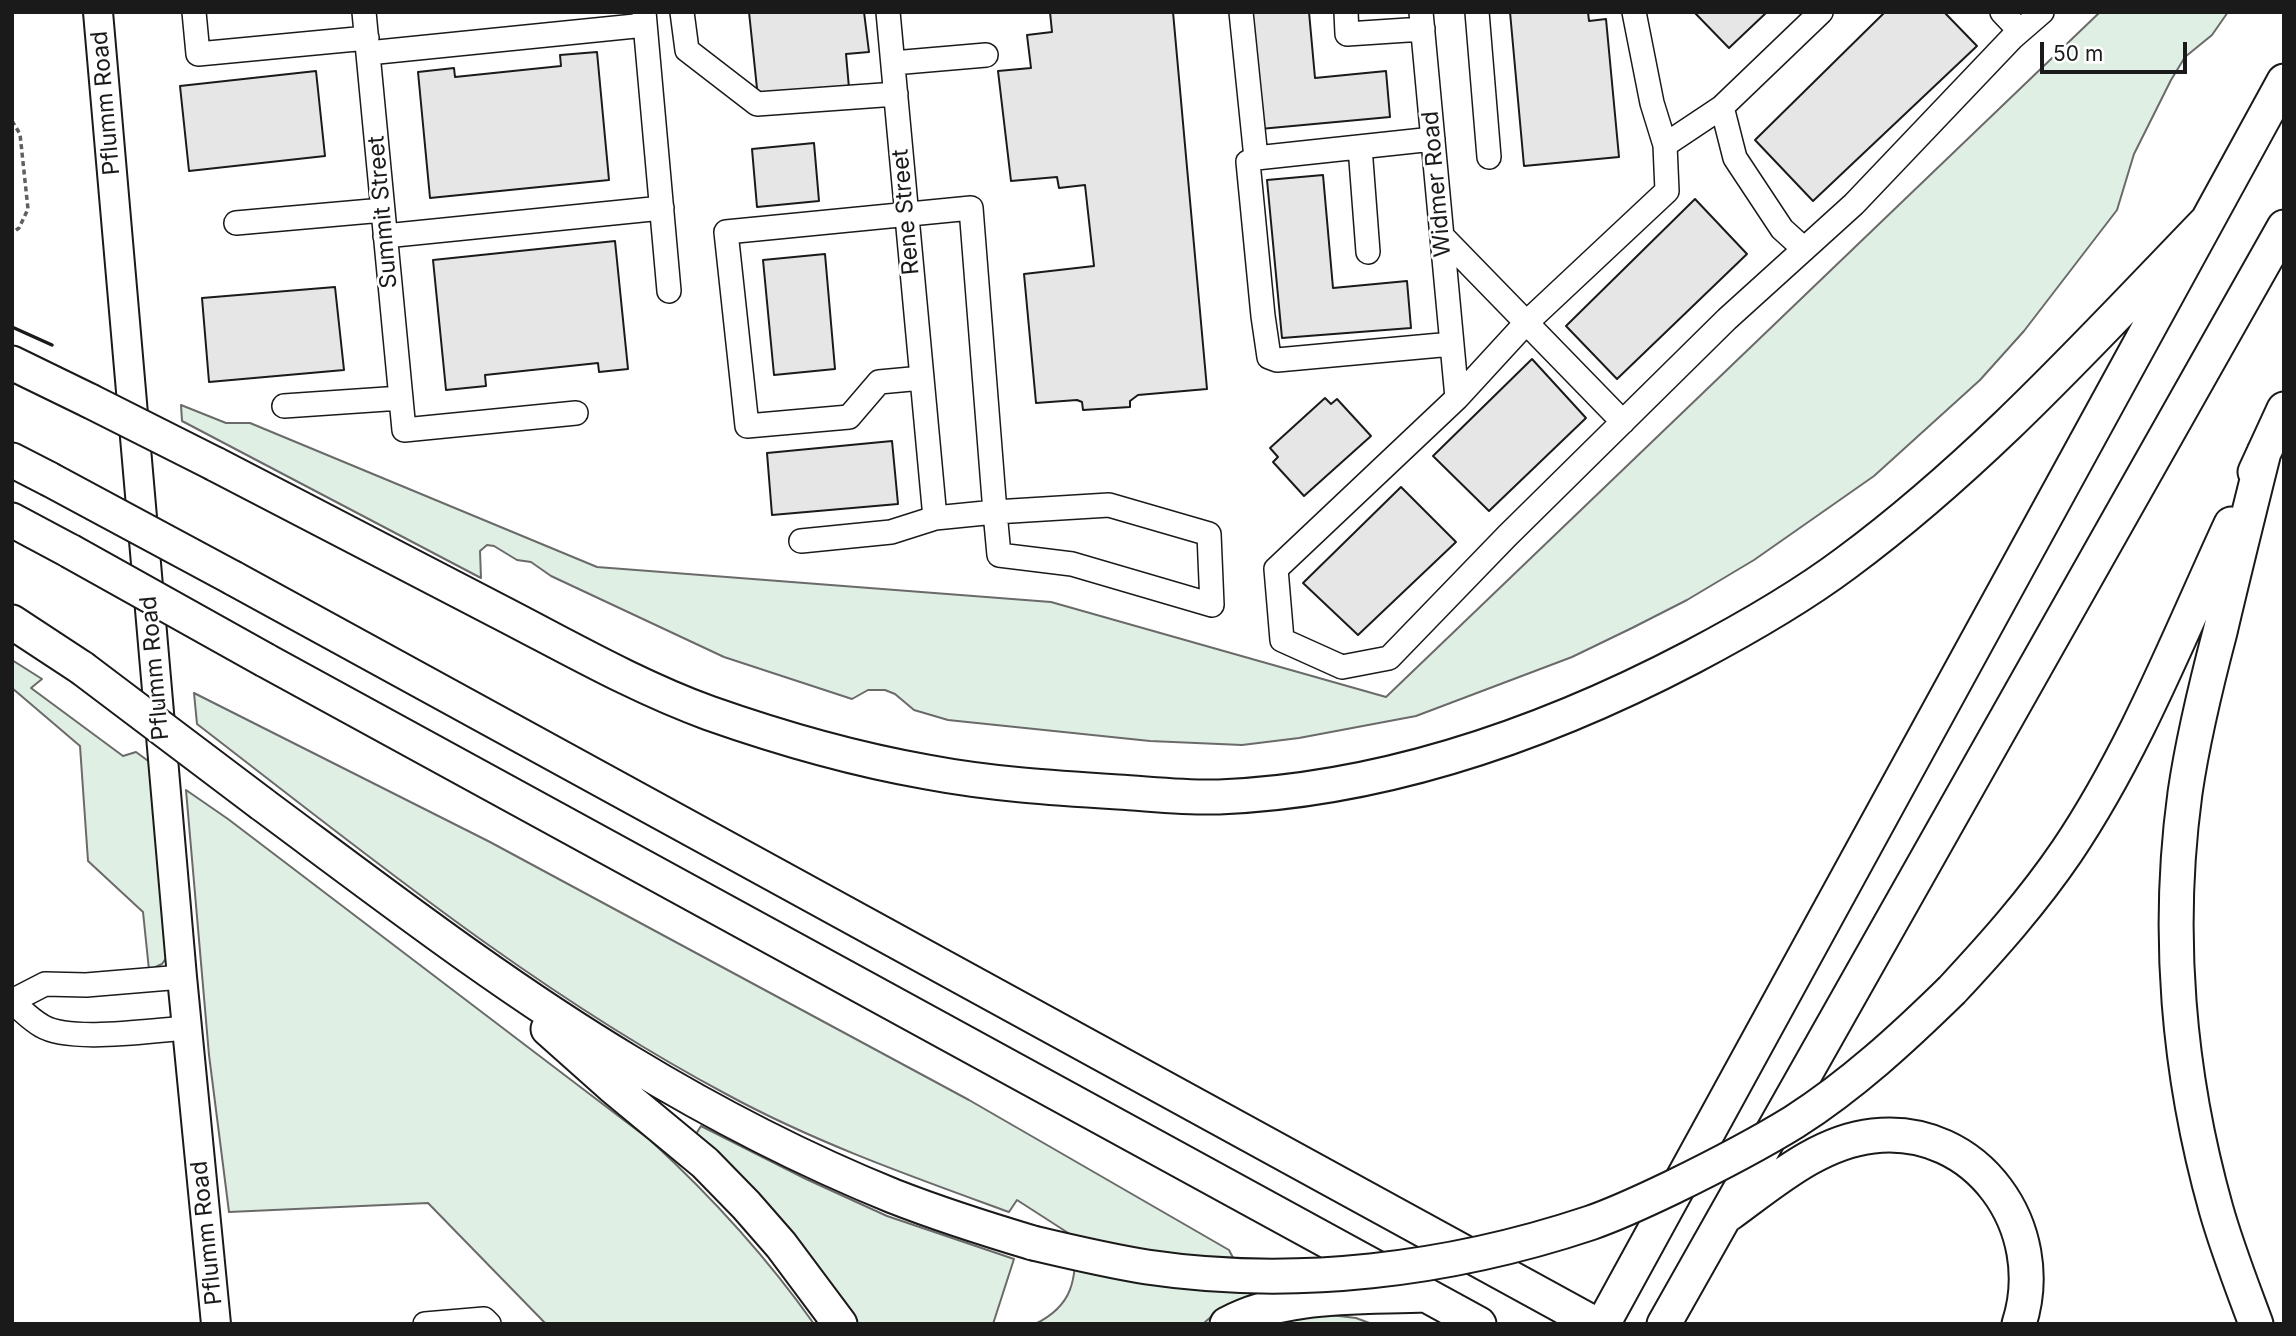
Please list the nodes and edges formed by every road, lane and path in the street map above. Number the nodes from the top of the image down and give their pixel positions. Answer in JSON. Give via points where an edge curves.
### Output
{"nodes":[{"id":1,"x":98,"y":12,"type":"edge"},
{"id":2,"x":194,"y":12,"type":"edge"},
{"id":3,"x":364,"y":12,"type":"edge"},
{"id":4,"x":682,"y":12,"type":"edge"},
{"id":5,"x":888,"y":12,"type":"edge"},
{"id":6,"x":1241,"y":12,"type":"edge"},
{"id":7,"x":1346,"y":12,"type":"edge"},
{"id":8,"x":1477,"y":12,"type":"edge"},
{"id":9,"x":1634,"y":12,"type":"edge"},
{"id":10,"x":1821,"y":12,"type":"edge"},
{"id":11,"x":2002,"y":12,"type":"edge"},
{"id":12,"x":2042,"y":12,"type":"edge"},
{"id":13,"x":644,"y":19,"type":"edge"},
{"id":14,"x":1422,"y":21,"type":"edge"},
{"id":15,"x":2020,"y":31,"type":"junction"},
{"id":16,"x":368,"y":46,"type":"junction"},
{"id":17,"x":986,"y":55,"type":"dead end"},
{"id":18,"x":892,"y":63,"type":"junction"},
{"id":19,"x":2284,"y":81,"type":"edge"},
{"id":20,"x":896,"y":94,"type":"junction"},
{"id":21,"x":1722,"y":107,"type":"junction"},
{"id":22,"x":12,"y":121,"type":"edge"},
{"id":23,"x":1433,"y":139,"type":"junction"},
{"id":24,"x":1665,"y":145,"type":"junction"},
{"id":25,"x":1360,"y":147,"type":"junction"},
{"id":26,"x":1489,"y":157,"type":"dead end"},
{"id":27,"x":1256,"y":158,"type":"junction"},
{"id":28,"x":662,"y":208,"type":"junction"},
{"id":29,"x":383,"y":210,"type":"junction"},
{"id":30,"x":907,"y":215,"type":"junction"},
{"id":31,"x":2206,"y":222,"type":"junction"},
{"id":32,"x":236,"y":223,"type":"dead end"},
{"id":33,"x":2284,"y":227,"type":"edge"},
{"id":34,"x":12,"y":233,"type":"edge"},
{"id":35,"x":385,"y":236,"type":"junction"},
{"id":36,"x":1442,"y":236,"type":"junction"},
{"id":37,"x":1804,"y":250,"type":"junction"},
{"id":38,"x":1368,"y":252,"type":"dead end"},
{"id":39,"x":669,"y":290,"type":"dead end"},
{"id":40,"x":1525,"y":324,"type":"junction"},
{"id":41,"x":1452,"y":350,"type":"junction"},
{"id":42,"x":12,"y":363,"type":"edge"},
{"id":43,"x":922,"y":378,"type":"junction"},
{"id":44,"x":1457,"y":398,"type":"junction"},
{"id":45,"x":401,"y":405,"type":"junction"},
{"id":46,"x":285,"y":406,"type":"dead end"},
{"id":47,"x":2284,"y":409,"type":"edge"},
{"id":48,"x":576,"y":413,"type":"dead end"},
{"id":49,"x":1623,"y":422,"type":"junction"},
{"id":50,"x":2264,"y":452,"type":"junction"},
{"id":51,"x":12,"y":460,"type":"edge"},
{"id":52,"x":995,"y":512,"type":"junction"},
{"id":53,"x":935,"y":518,"type":"junction"},
{"id":54,"x":12,"y":520,"type":"edge"},
{"id":55,"x":801,"y":541,"type":"dead end"},
{"id":56,"x":12,"y":622,"type":"edge"},
{"id":57,"x":474,"y":962,"type":"junction"},
{"id":58,"x":182,"y":977,"type":"junction"},
{"id":59,"x":12,"y":1002,"type":"edge"},
{"id":60,"x":187,"y":1028,"type":"junction"},
{"id":61,"x":1721,"y":1219,"type":"junction"},
{"id":62,"x":1425,"y":1295,"type":"junction"},
{"id":63,"x":216,"y":1324,"type":"edge"},
{"id":64,"x":425,"y":1324,"type":"edge"},
{"id":65,"x":489,"y":1324,"type":"edge"},
{"id":66,"x":840,"y":1324,"type":"edge"},
{"id":67,"x":1227,"y":1324,"type":"edge"},
{"id":68,"x":1479,"y":1324,"type":"edge"},
{"id":69,"x":1595,"y":1324,"type":"edge"},
{"id":70,"x":1603,"y":1324,"type":"edge"},
{"id":71,"x":1664,"y":1324,"type":"edge"},
{"id":72,"x":2020,"y":1324,"type":"edge"},
{"id":73,"x":2256,"y":1324,"type":"edge"}],
"edges":[{"from":1,"to":58,"type":"main road","name":"Pflumm Road"},
{"from":2,"to":16,"type":"street","via":[[198,54]]},
{"from":3,"to":16,"type":"street","name":"Summit Street"},
{"from":4,"to":20,"type":"street","via":[[687,50],[757,104]]},
{"from":5,"to":18,"type":"street","name":"Rene Street"},
{"from":6,"to":27,"type":"street"},
{"from":7,"to":14,"type":"street","via":[[1348,34]]},
{"from":8,"to":26,"type":"street"},
{"from":9,"to":24,"type":"street"},
{"from":10,"to":21,"type":"street"},
{"from":11,"to":15,"type":"street"},
{"from":12,"to":15,"type":"street"},
{"from":13,"to":16,"type":"street"},
{"from":13,"to":28,"type":"street"},
{"from":14,"to":23,"type":"street","name":"Widmer Road"},
{"from":15,"to":37,"type":"street"},
{"from":16,"to":29,"type":"street","name":"Summit Street"},
{"from":17,"to":18,"type":"street"},
{"from":18,"to":20,"type":"street","name":"Rene Street"},
{"from":19,"to":31,"type":"highway"},
{"from":20,"to":30,"type":"street","name":"Rene Street"},
{"from":21,"to":24,"type":"street"},
{"from":21,"to":37,"type":"street","via":[[1735,158],[1782,229]]},
{"from":22,"to":34,"type":"path","via":[[20,134],[28,209]]},
{"from":23,"to":25,"type":"street"},
{"from":23,"to":36,"type":"street","name":"Widmer Road"},
{"from":24,"to":40,"type":"street","via":[[1667,191]]},
{"from":25,"to":27,"type":"street"},
{"from":25,"to":38,"type":"street"},
{"from":27,"to":41,"type":"street","via":[[1248,162],[1269,357]]},
{"from":28,"to":35,"type":"street"},
{"from":28,"to":39,"type":"street"},
{"from":29,"to":32,"type":"street"},
{"from":29,"to":35,"type":"street","name":"Summit Street"},
{"from":30,"to":43,"type":"street","name":"Rene Street"},
{"from":30,"to":43,"type":"street","via":[[726,232],[747,426],[849,417],[879,382]]},
{"from":30,"to":52,"type":"street","via":[[971,208]]},
{"from":31,"to":42,"type":"highway","bridge":true,"via":[[1955,476],[1841,568],[1738,633],[1600,701],[1495,742],[1326,786],[1214,797],[931,773],[866,760],[705,711],[597,663]]},
{"from":31,"to":70,"type":"highway"},
{"from":33,"to":61,"type":"highway"},
{"from":35,"to":45,"type":"street","name":"Summit Street"},
{"from":36,"to":40,"type":"street"},
{"from":36,"to":41,"type":"street","name":"Widmer Road"},
{"from":37,"to":49,"type":"street"},
{"from":40,"to":44,"type":"street"},
{"from":40,"to":49,"type":"street"},
{"from":41,"to":44,"type":"street","name":"Widmer Road"},
{"from":43,"to":53,"type":"street","name":"Rene Street"},
{"from":44,"to":49,"type":"street","via":[[1276,569],[1282,640],[1342,667],[1389,658]]},
{"from":45,"to":46,"type":"street"},
{"from":45,"to":48,"type":"street","via":[[404,430]]},
{"from":47,"to":50,"type":"highway"},
{"from":50,"to":57,"type":"highway","bridge":true,"via":[[2141,721],[2105,789],[2067,850],[1997,942],[1906,1035],[1795,1121],[1637,1204],[1547,1236],[1423,1263],[1301,1276],[1147,1267],[1033,1244],[893,1196],[790,1149],[681,1093]]},
{"from":50,"to":73,"type":"highway","via":[[2194,739],[2185,794],[2176,939],[2186,1070],[2198,1140],[2216,1211]]},
{"from":51,"to":69,"type":"highway","bridge":true},
{"from":52,"to":52,"type":"street","via":[[999,555],[1072,564],[1212,605],[1209,534],[1109,505]]},
{"from":52,"to":53,"type":"street"},
{"from":53,"to":55,"type":"street","via":[[891,532]]},
{"from":54,"to":62,"type":"highway","bridge":true},
{"from":56,"to":57,"type":"highway","bridge":true,"via":[[82,668]]},
{"from":57,"to":66,"type":"highway","via":[[705,1163],[781,1245]]},
{"from":58,"to":59,"type":"street","via":[[45,984]]},
{"from":58,"to":60,"type":"main road","name":"Pflumm Road"},
{"from":59,"to":60,"type":"street","via":[[44,1028],[65,1032]]},
{"from":60,"to":63,"type":"main road","name":"Pflumm Road"},
{"from":61,"to":71,"type":"highway"},
{"from":61,"to":72,"type":"highway","via":[[1828,1148],[1872,1136],[1931,1143],[1954,1153],[1990,1181],[2017,1222],[2027,1263]]},
{"from":62,"to":67,"type":"highway","via":[[1294,1302],[1251,1312]]},
{"from":62,"to":68,"type":"highway"},
{"from":64,"to":65,"type":"street","via":[[484,1319]]}]}
